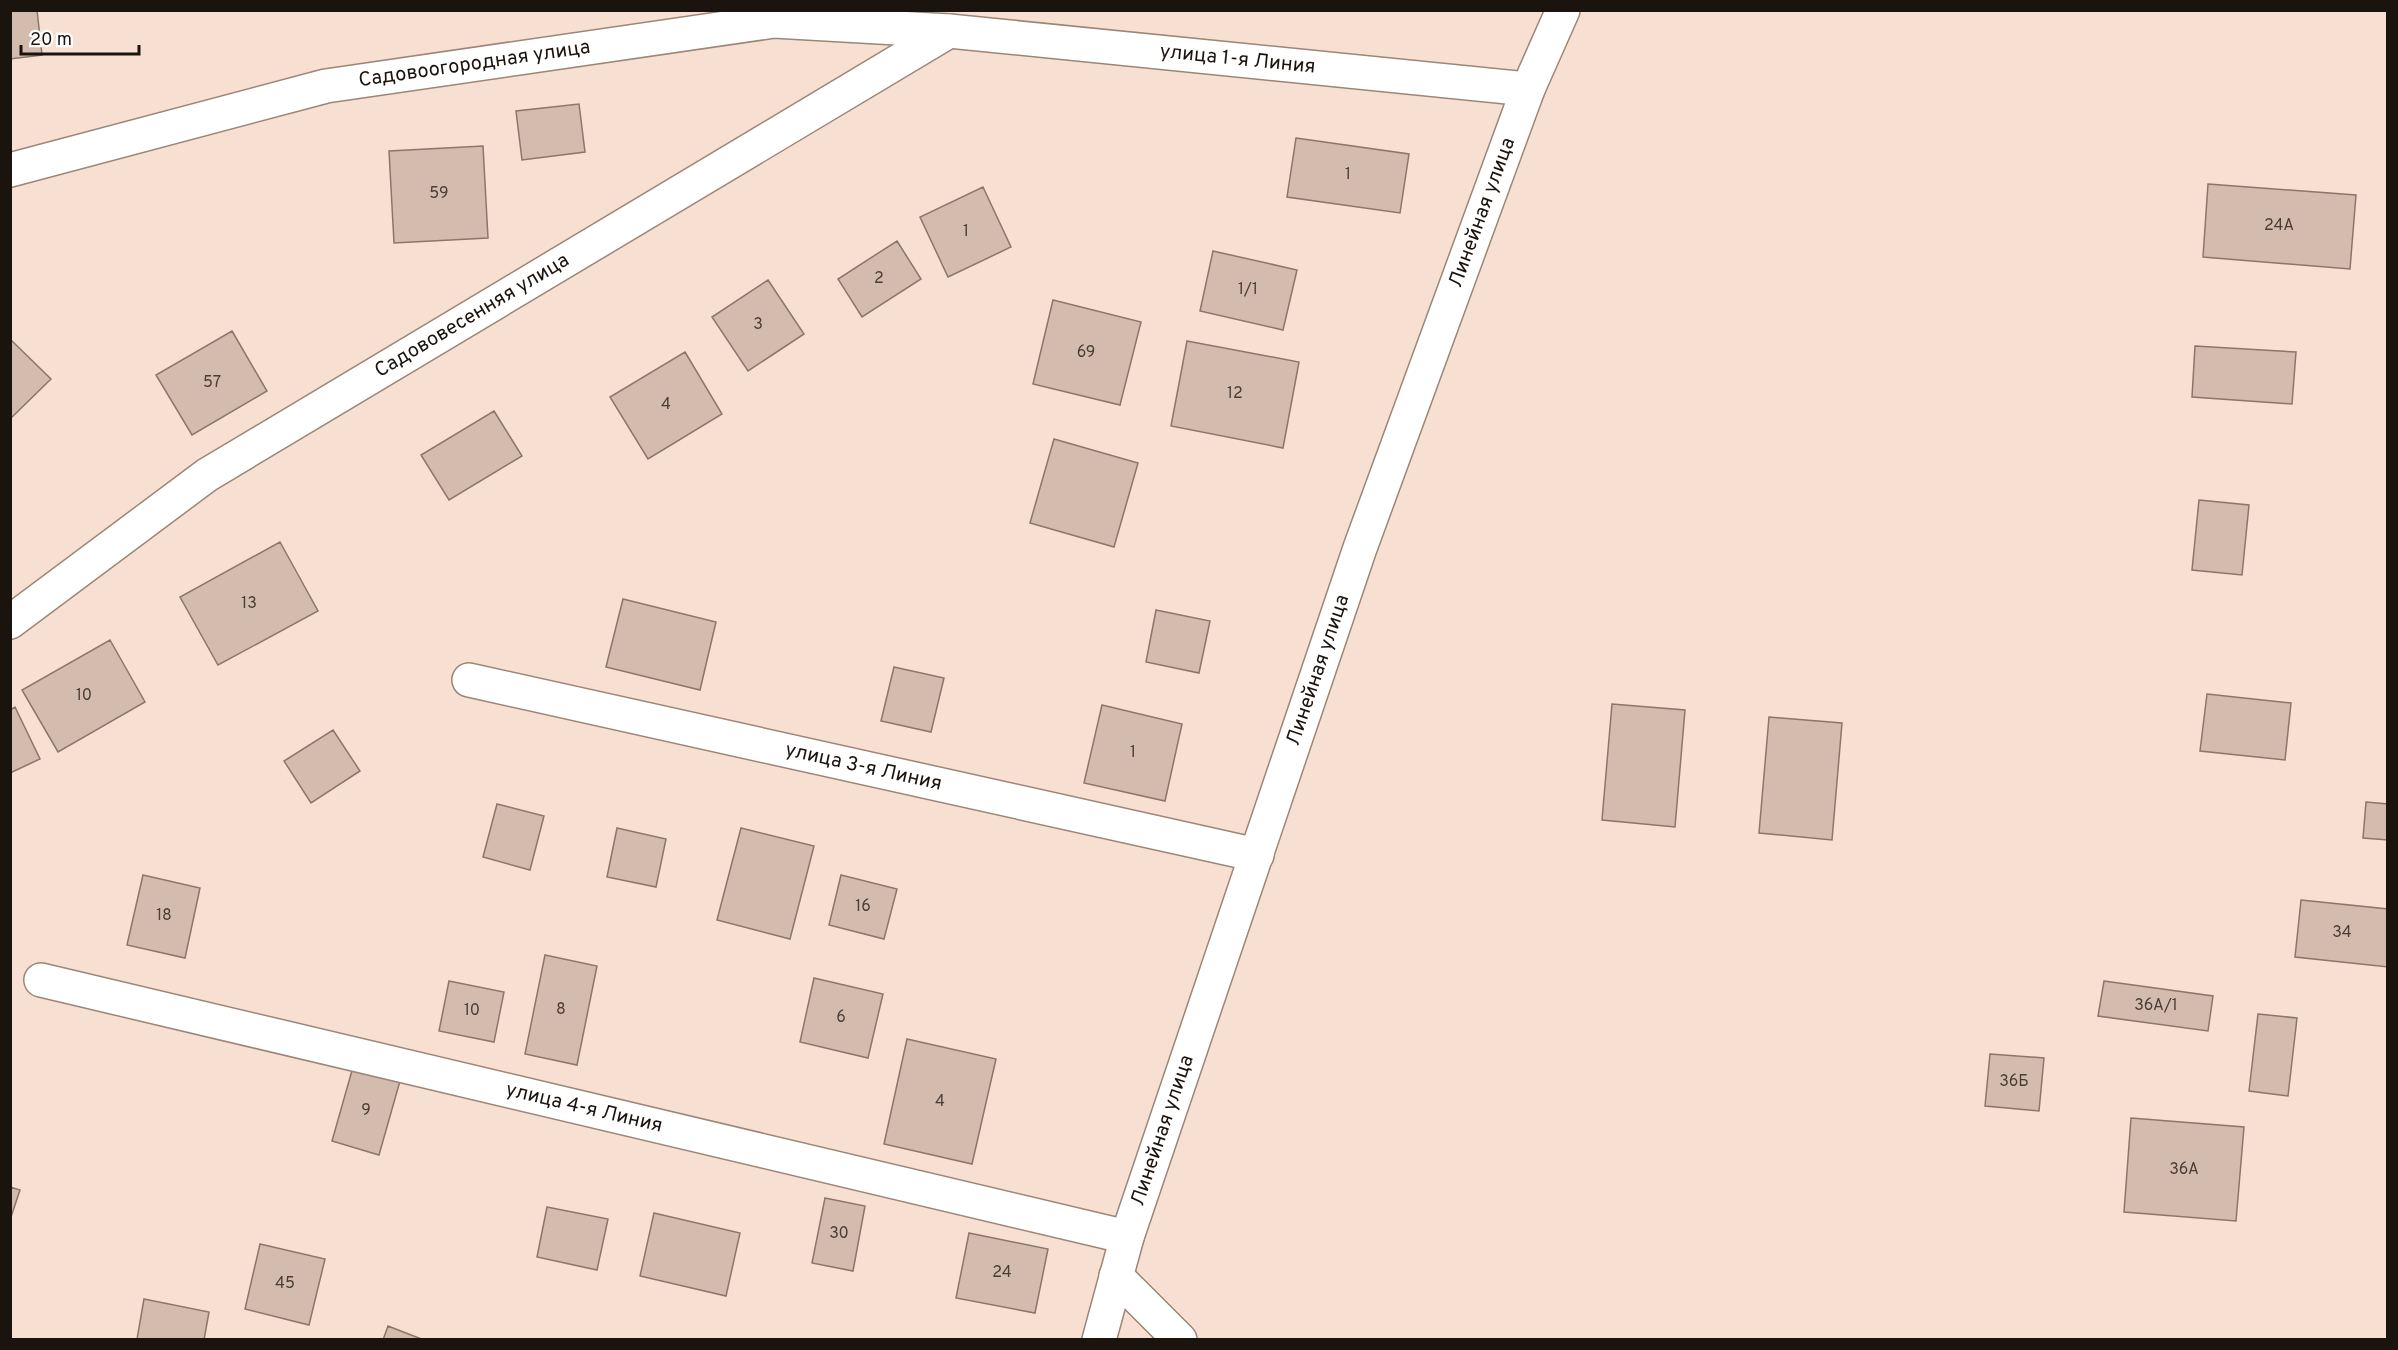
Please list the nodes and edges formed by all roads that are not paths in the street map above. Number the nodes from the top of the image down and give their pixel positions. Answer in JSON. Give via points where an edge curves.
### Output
{"nodes":[{"id":1,"x":1563,"y":10,"type":"edge"},
{"id":2,"x":949,"y":31,"type":"junction"},
{"id":3,"x":1528,"y":88,"type":"junction"},
{"id":4,"x":10,"y":170,"type":"edge"},
{"id":5,"x":10,"y":622,"type":"edge"},
{"id":6,"x":469,"y":680,"type":"dead end"},
{"id":7,"x":1257,"y":855,"type":"junction"},
{"id":8,"x":41,"y":980,"type":"dead end"},
{"id":9,"x":1127,"y":1237,"type":"junction"},
{"id":10,"x":1116,"y":1276,"type":"junction"},
{"id":11,"x":1099,"y":1340,"type":"edge"},
{"id":12,"x":1180,"y":1340,"type":"edge"}],
"edges":[{"from":1,"to":3,"type":"street","name":"Линейная улица"},
{"from":2,"to":3,"type":"street","name":"улица 1-я Линия"},
{"from":2,"to":4,"type":"street","name":"Садовоогородная улица","via":[[774,21],[326,86]]},
{"from":2,"to":5,"type":"street","name":"Садововесенняя улица","via":[[207,475]]},
{"from":3,"to":7,"type":"street","name":"Линейная улица","via":[[1360,548]]},
{"from":6,"to":7,"type":"street","name":"улица 3-я Линия"},
{"from":7,"to":9,"type":"street","name":"Линейная улица"},
{"from":8,"to":9,"type":"street","name":"улица 4-я Линия"},
{"from":9,"to":10,"type":"street","name":"Линейная улица"},
{"from":10,"to":11,"type":"street","name":"Линейная улица"},
{"from":10,"to":12,"type":"street"}]}
